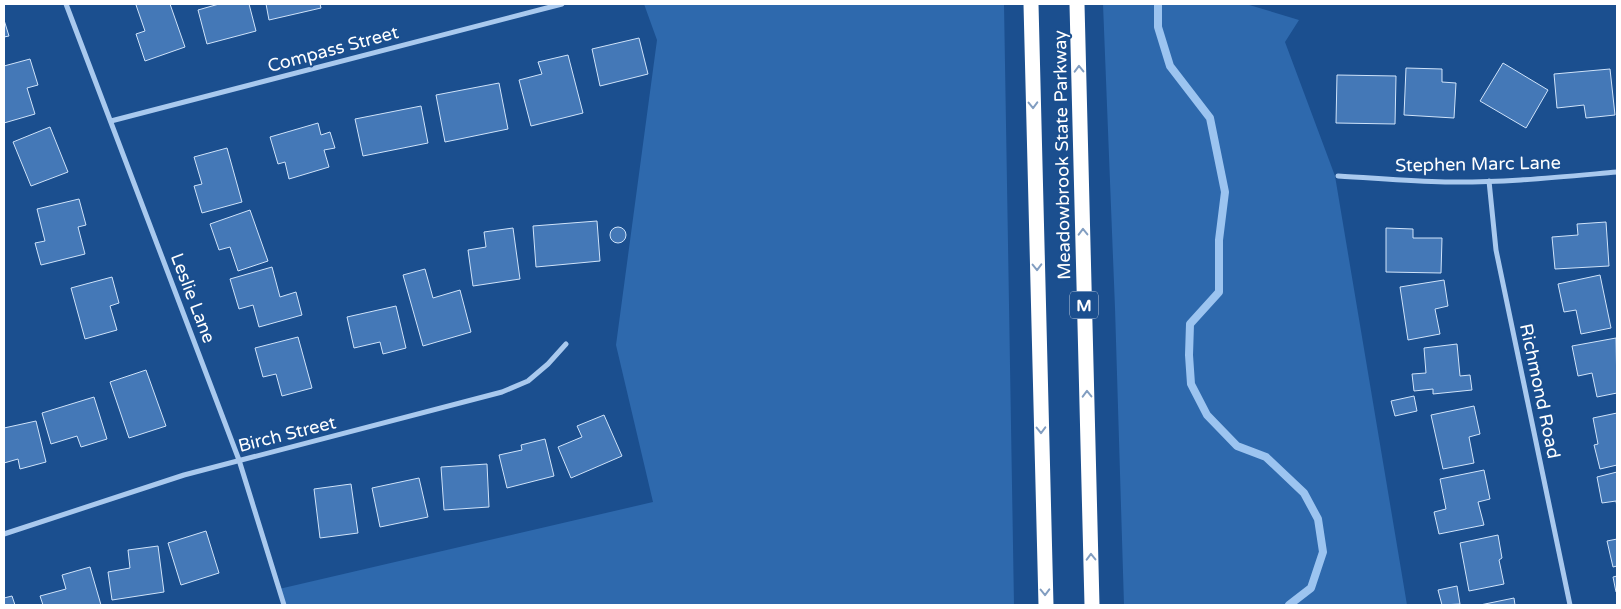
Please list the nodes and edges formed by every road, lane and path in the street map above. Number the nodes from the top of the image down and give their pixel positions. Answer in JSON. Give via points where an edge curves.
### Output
{"nodes":[{"id":1,"x":66,"y":4,"type":"edge"},
{"id":2,"x":562,"y":4,"type":"edge"},
{"id":3,"x":1031,"y":4,"type":"edge"},
{"id":4,"x":1077,"y":4,"type":"edge"},
{"id":5,"x":111,"y":121,"type":"junction"},
{"id":6,"x":1617,"y":172,"type":"edge"},
{"id":7,"x":1338,"y":176,"type":"dead end"},
{"id":8,"x":1489,"y":182,"type":"junction"},
{"id":9,"x":566,"y":344,"type":"dead end"},
{"id":10,"x":239,"y":460,"type":"junction"},
{"id":11,"x":4,"y":534,"type":"edge"},
{"id":12,"x":284,"y":605,"type":"edge"},
{"id":13,"x":1046,"y":605,"type":"edge"},
{"id":14,"x":1092,"y":605,"type":"edge"},
{"id":15,"x":1570,"y":605,"type":"edge"}],
"edges":[{"from":1,"to":5,"type":"street","name":"Leslie Lane"},
{"from":2,"to":5,"type":"street","name":"Compass Street"},
{"from":3,"to":13,"type":"highway","name":"Meadowbrook State Parkway","one_way":true},
{"from":14,"to":4,"type":"highway","name":"Meadowbrook State Parkway","number":"M","one_way":true},
{"from":5,"to":10,"type":"street","name":"Leslie Lane"},
{"from":6,"to":8,"type":"street","name":"Stephen Marc Lane"},
{"from":7,"to":8,"type":"street","name":"Stephen Marc Lane"},
{"from":8,"to":15,"type":"street","name":"Richmond Road","via":[[1496,250]]},
{"from":9,"to":10,"type":"street","name":"Birch Street","via":[[528,381],[502,392]]},
{"from":10,"to":11,"type":"street","name":"Birch Street"},
{"from":10,"to":12,"type":"street","name":"Leslie Lane"}]}
